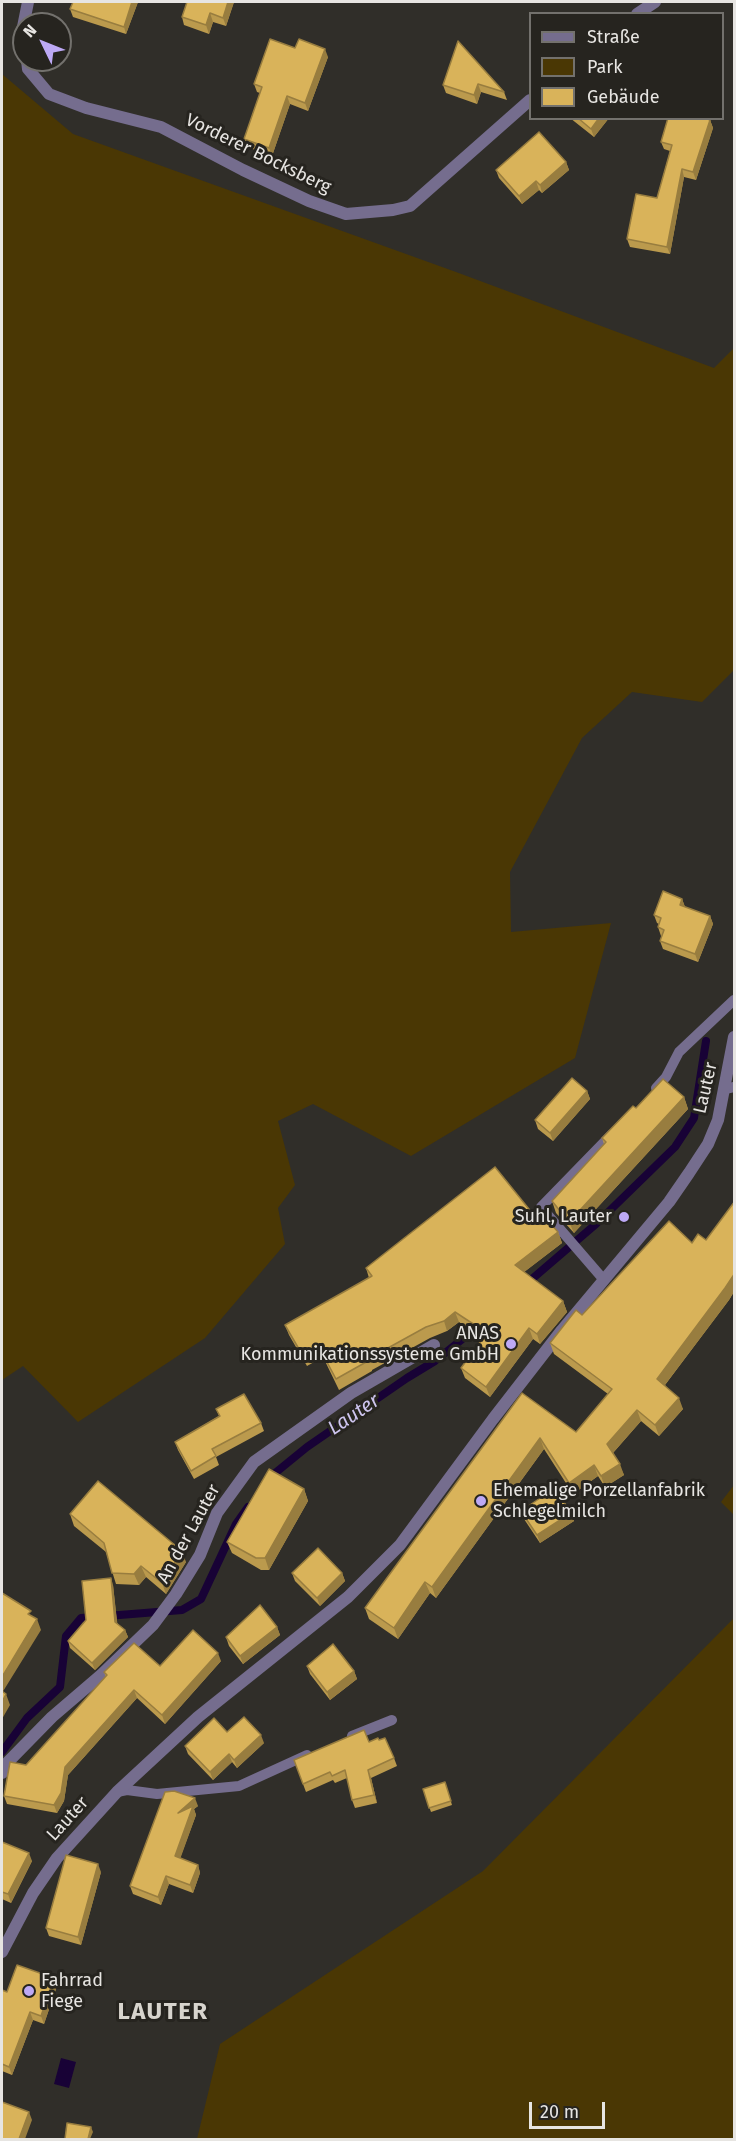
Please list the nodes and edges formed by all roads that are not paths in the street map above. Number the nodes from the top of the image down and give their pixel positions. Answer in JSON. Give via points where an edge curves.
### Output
{"nodes":[{"id":1,"x":655,"y":2,"type":"edge"},
{"id":2,"x":640,"y":12,"type":"edge"},
{"id":3,"x":31,"y":72,"type":"edge"},
{"id":4,"x":529,"y":102,"type":"edge"},
{"id":5,"x":735,"y":1000,"type":"edge"},
{"id":6,"x":735,"y":1037,"type":"edge"},
{"id":7,"x":730,"y":1088,"type":"edge"},
{"id":8,"x":651,"y":1094,"type":"edge"},
{"id":9,"x":619,"y":1126,"type":"edge"},
{"id":10,"x":604,"y":1280,"type":"junction"},
{"id":11,"x":434,"y":1345,"type":"dead end"},
{"id":12,"x":392,"y":1720,"type":"dead end"},
{"id":13,"x":342,"y":1740,"type":"edge"},
{"id":14,"x":321,"y":1749,"type":"edge"},
{"id":15,"x":2,"y":1773,"type":"edge"},
{"id":16,"x":117,"y":1792,"type":"junction"},
{"id":17,"x":2,"y":1952,"type":"edge"}],
"edges":[{"from":1,"to":2,"type":"street"},
{"from":3,"to":4,"type":"street","name":"Vorderer Bocksberg","via":[[49,94],[161,127],[243,170],[346,214],[410,206]]},
{"from":5,"to":8,"type":"lane","via":[[679,1052],[666,1077]]},
{"from":6,"to":7,"type":"street","name":"Lauter"},
{"from":7,"to":10,"type":"street","name":"Lauter","via":[[708,1144],[669,1202]]},
{"from":9,"to":10,"type":"lane","via":[[541,1207]]},
{"from":10,"to":16,"type":"street","name":"Lauter","via":[[493,1419],[400,1545],[348,1597],[198,1717]]},
{"from":11,"to":15,"type":"street","name":"An der Lauter","via":[[351,1393],[254,1462],[217,1513],[200,1555],[153,1625],[52,1717],[4,1766]]},
{"from":12,"to":13,"type":"lane"},
{"from":14,"to":16,"type":"lane","via":[[239,1786],[157,1794]]},
{"from":16,"to":17,"type":"street","name":"Lauter","via":[[57,1858],[33,1893]]}]}
